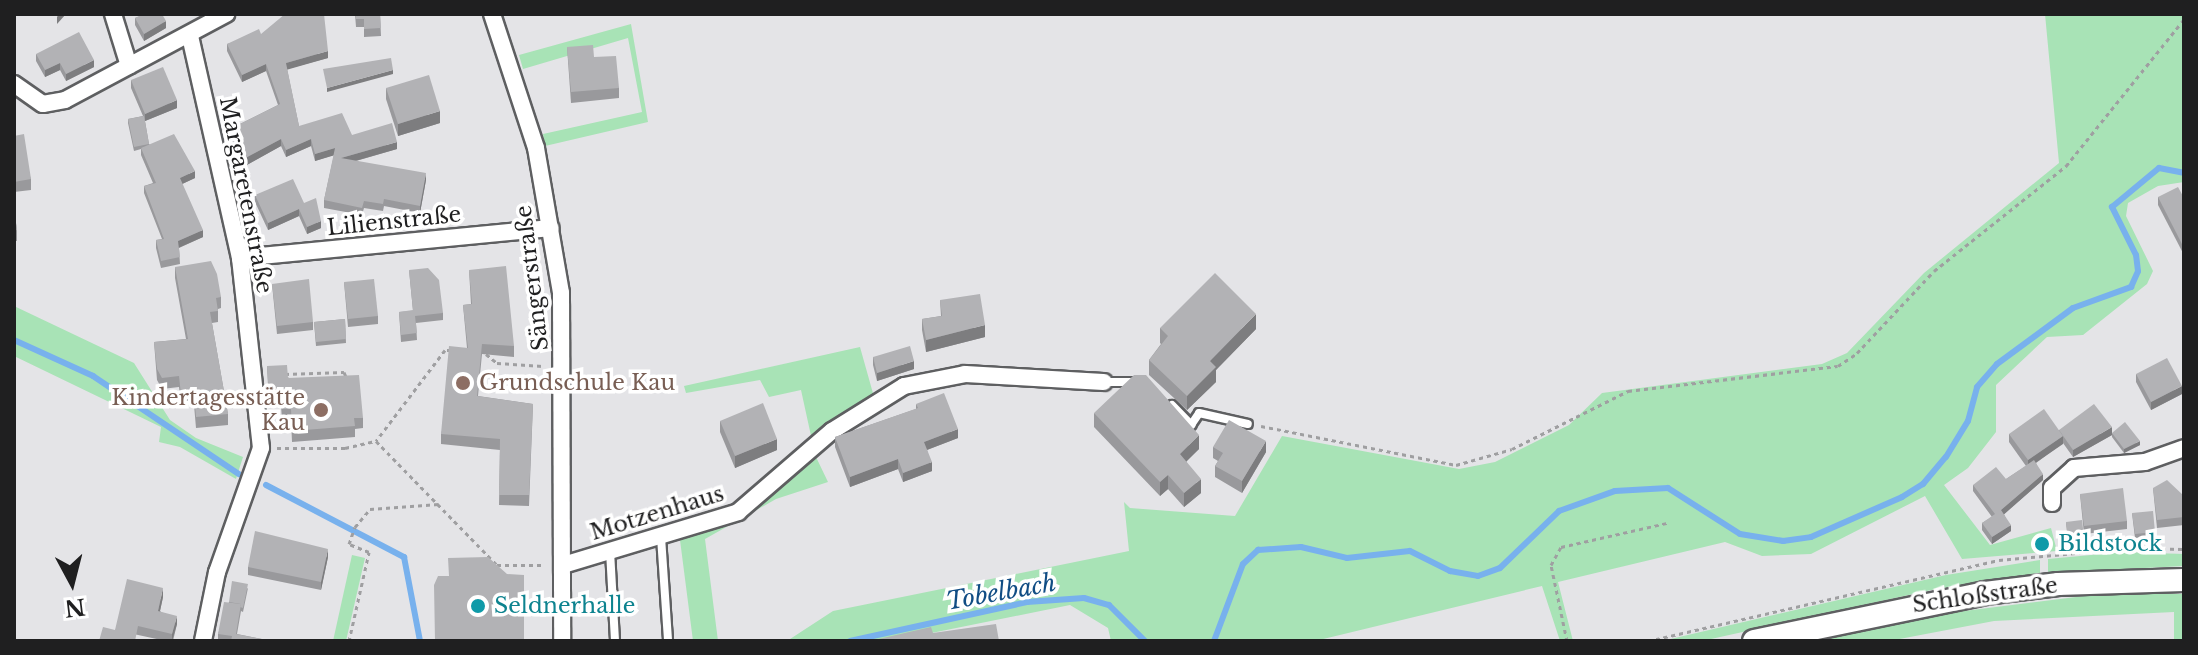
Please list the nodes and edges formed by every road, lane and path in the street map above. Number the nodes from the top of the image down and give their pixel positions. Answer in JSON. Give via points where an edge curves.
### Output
{"nodes":[{"id":1,"x":113,"y":14,"type":"edge"},
{"id":2,"x":226,"y":14,"type":"edge"},
{"id":3,"x":492,"y":14,"type":"edge"},
{"id":4,"x":2184,"y":19,"type":"edge"},
{"id":5,"x":190,"y":36,"type":"junction"},
{"id":6,"x":129,"y":66,"type":"junction"},
{"id":7,"x":14,"y":84,"type":"edge"},
{"id":8,"x":551,"y":228,"type":"junction"},
{"id":9,"x":240,"y":258,"type":"junction"},
{"id":10,"x":458,"y":350,"type":"edge"},
{"id":11,"x":483,"y":351,"type":"edge"},
{"id":12,"x":564,"y":367,"type":"junction"},
{"id":13,"x":254,"y":376,"type":"junction"},
{"id":14,"x":1104,"y":382,"type":"joint"},
{"id":15,"x":1149,"y":382,"type":"edge"},
{"id":16,"x":348,"y":386,"type":"edge"},
{"id":17,"x":1160,"y":393,"type":"edge"},
{"id":18,"x":1248,"y":424,"type":"joint"},
{"id":19,"x":376,"y":441,"type":"junction"},
{"id":20,"x":2184,"y":448,"type":"edge"},
{"id":21,"x":296,"y":449,"type":"dead end"},
{"id":22,"x":2052,"y":503,"type":"dead end"},
{"id":23,"x":439,"y":504,"type":"junction"},
{"id":24,"x":1667,"y":523,"type":"dead end"},
{"id":25,"x":661,"y":537,"type":"junction"},
{"id":26,"x":2184,"y":549,"type":"edge"},
{"id":27,"x":610,"y":550,"type":"junction"},
{"id":28,"x":563,"y":565,"type":"junction"},
{"id":29,"x":2184,"y":580,"type":"edge"},
{"id":30,"x":203,"y":641,"type":"edge"},
{"id":31,"x":349,"y":641,"type":"edge"},
{"id":32,"x":562,"y":641,"type":"edge"},
{"id":33,"x":615,"y":641,"type":"edge"},
{"id":34,"x":668,"y":641,"type":"edge"},
{"id":35,"x":1567,"y":641,"type":"edge"},
{"id":36,"x":1648,"y":641,"type":"edge"},
{"id":37,"x":1754,"y":641,"type":"edge"}],
"edges":[{"from":1,"to":6,"type":"street"},
{"from":2,"to":5,"type":"street"},
{"from":3,"to":8,"type":"street","name":"Sängerstraße","via":[[536,148]]},
{"from":4,"to":18,"type":"path","via":[[2066,166],[1934,271],[1857,353],[1838,366],[1628,391],[1512,449],[1456,465]]},
{"from":5,"to":6,"type":"street"},
{"from":5,"to":9,"type":"street","name":"Margaretenstraße"},
{"from":6,"to":7,"type":"street","via":[[53,102],[31,100]]},
{"from":8,"to":9,"type":"street","name":"Lilienstraße"},
{"from":8,"to":12,"type":"street","name":"Sängerstraße"},
{"from":9,"to":13,"type":"street","name":"Margaretenstraße"},
{"from":10,"to":19,"type":"path","via":[[445,350]]},
{"from":11,"to":12,"type":"path","via":[[497,363]]},
{"from":12,"to":28,"type":"street","name":"Sängerstraße"},
{"from":13,"to":16,"type":"path","via":[[344,372]]},
{"from":13,"to":30,"type":"street","name":"Margaretenstraße","via":[[261,448],[217,572]]},
{"from":14,"to":15,"type":"lane"},
{"from":14,"to":25,"type":"street","name":"Motzenhaus","via":[[965,374],[904,386],[832,431],[738,512]]},
{"from":17,"to":18,"type":"lane","via":[[1191,425],[1199,413]]},
{"from":19,"to":21,"type":"path"},
{"from":19,"to":23,"type":"path"},
{"from":20,"to":22,"type":"street","via":[[2145,462],[2074,468],[2052,488]]},
{"from":23,"to":28,"type":"path","via":[[497,565]]},
{"from":23,"to":31,"type":"path","via":[[370,509],[355,527],[349,544],[369,552]]},
{"from":24,"to":35,"type":"path","via":[[1561,547],[1551,565]]},
{"from":25,"to":27,"type":"street","name":"Motzenhaus"},
{"from":25,"to":34,"type":"lane"},
{"from":26,"to":36,"type":"path","via":[[2130,548],[1999,560]]},
{"from":27,"to":28,"type":"street","name":"Motzenhaus"},
{"from":27,"to":33,"type":"lane"},
{"from":28,"to":32,"type":"street","name":"Sängerstraße"},
{"from":29,"to":37,"type":"main road","name":"Schloßstraße","via":[[2058,584],[1985,593]]}]}
